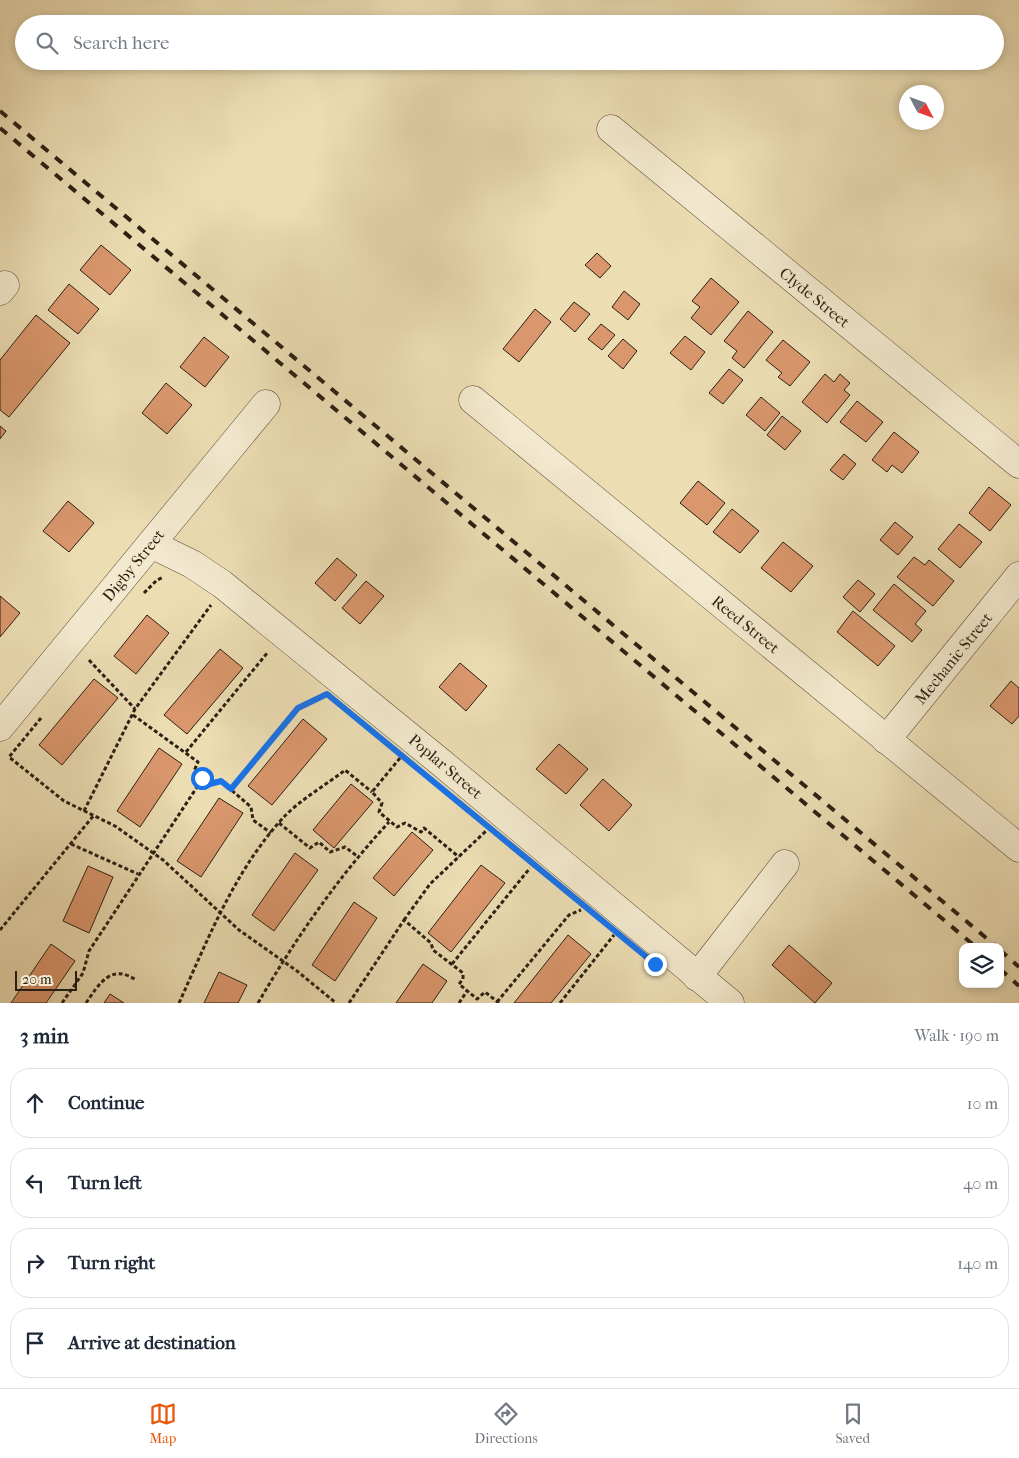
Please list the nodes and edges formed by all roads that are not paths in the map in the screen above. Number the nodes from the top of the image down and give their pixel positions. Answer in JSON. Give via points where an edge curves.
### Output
{"nodes":[{"id":1,"x":611,"y":129,"type":"dead end"},
{"id":2,"x":473,"y":400,"type":"dead end"},
{"id":3,"x":266,"y":404,"type":"dead end"},
{"id":4,"x":1019,"y":464,"type":"edge"},
{"id":5,"x":151,"y":544,"type":"junction"},
{"id":6,"x":1019,"y":576,"type":"edge"},
{"id":7,"x":0,"y":727,"type":"edge"},
{"id":8,"x":886,"y":740,"type":"junction"},
{"id":9,"x":1019,"y":848,"type":"edge"},
{"id":10,"x":785,"y":864,"type":"dead end"},
{"id":11,"x":697,"y":976,"type":"junction"},
{"id":12,"x":730,"y":1003,"type":"edge"}],
"edges":[{"from":1,"to":4,"type":"street","name":"Clyde Street"},
{"from":2,"to":8,"type":"street","name":"Reed Street"},
{"from":3,"to":5,"type":"street","name":"Digby Street"},
{"from":5,"to":7,"type":"street","name":"Digby Street"},
{"from":5,"to":11,"type":"street","name":"Poplar Street","via":[[192,564],[222,584]]},
{"from":6,"to":8,"type":"street","name":"Mechanic Street"},
{"from":8,"to":9,"type":"street","name":"Reed Street"},
{"from":10,"to":11,"type":"street"},
{"from":11,"to":12,"type":"street","name":"Poplar Street"}]}
